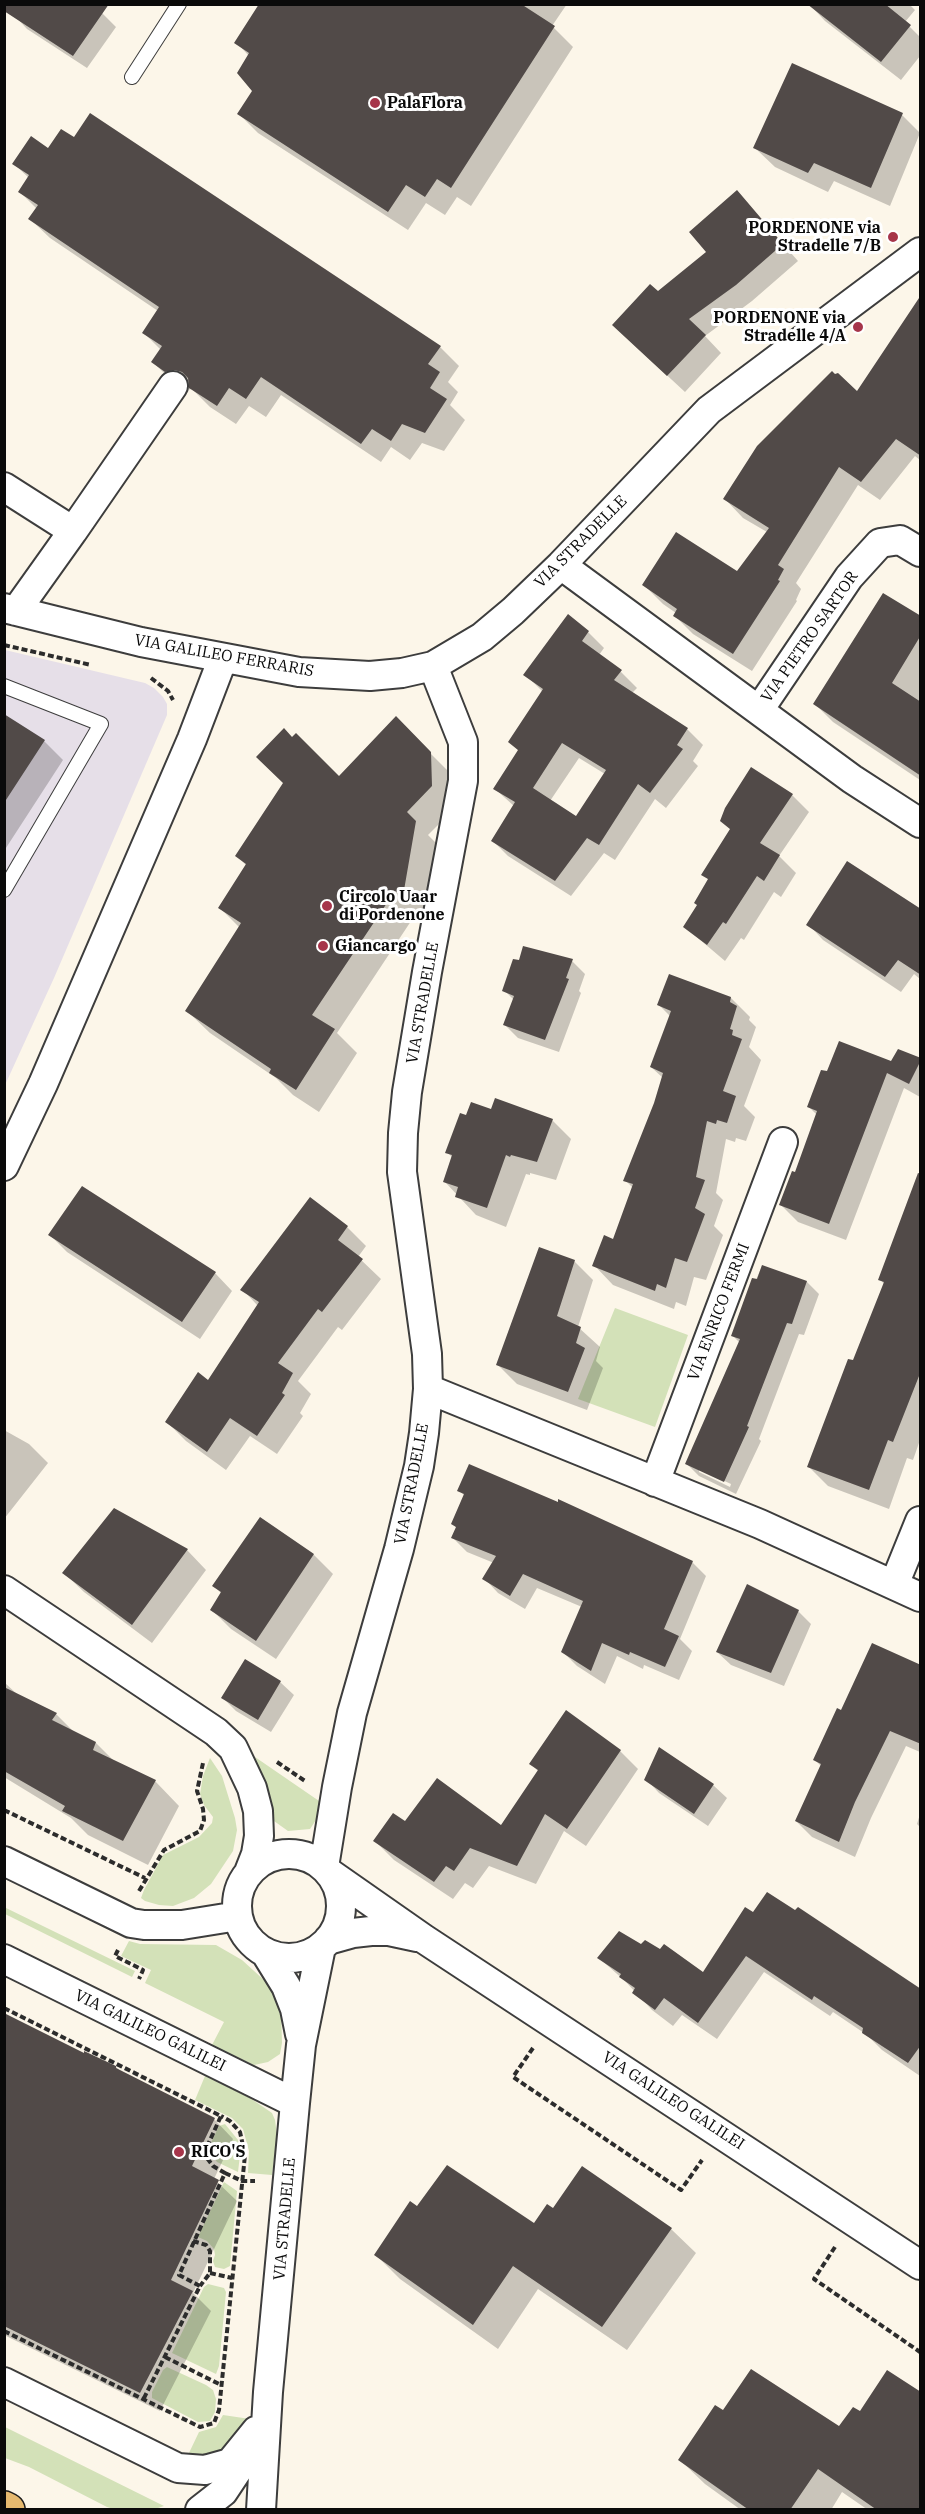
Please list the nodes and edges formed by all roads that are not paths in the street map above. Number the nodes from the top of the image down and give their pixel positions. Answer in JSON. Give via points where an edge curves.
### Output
{"nodes":[{"id":1,"x":179,"y":4,"type":"edge"},
{"id":2,"x":132,"y":77,"type":"dead end"},
{"id":3,"x":921,"y":252,"type":"edge"},
{"id":4,"x":173,"y":386,"type":"dead end"},
{"id":5,"x":4,"y":487,"type":"edge"},
{"id":6,"x":73,"y":531,"type":"junction"},
{"id":7,"x":921,"y":552,"type":"edge"},
{"id":8,"x":561,"y":565,"type":"junction"},
{"id":9,"x":10,"y":609,"type":"edge"},
{"id":10,"x":223,"y":658,"type":"junction"},
{"id":11,"x":433,"y":666,"type":"junction"},
{"id":12,"x":4,"y":686,"type":"edge"},
{"id":13,"x":759,"y":711,"type":"junction"},
{"id":14,"x":921,"y":823,"type":"edge"},
{"id":15,"x":4,"y":890,"type":"edge"},
{"id":16,"x":783,"y":1142,"type":"dead end"},
{"id":17,"x":4,"y":1166,"type":"edge"},
{"id":18,"x":428,"y":1389,"type":"junction"},
{"id":19,"x":655,"y":1482,"type":"junction"},
{"id":20,"x":921,"y":1521,"type":"edge"},
{"id":21,"x":894,"y":1585,"type":"junction"},
{"id":22,"x":4,"y":1590,"type":"edge"},
{"id":23,"x":921,"y":1598,"type":"edge"},
{"id":24,"x":4,"y":1861,"type":"edge"},
{"id":25,"x":328,"y":1870,"type":"junction"},
{"id":26,"x":249,"y":1872,"type":"junction"},
{"id":27,"x":238,"y":1916,"type":"junction"},
{"id":28,"x":424,"y":1939,"type":"junction"},
{"id":29,"x":324,"y":1943,"type":"junction"},
{"id":30,"x":264,"y":1952,"type":"junction"},
{"id":31,"x":4,"y":1959,"type":"edge"},
{"id":32,"x":301,"y":2045,"type":"junction"},
{"id":33,"x":295,"y":2103,"type":"junction"},
{"id":34,"x":921,"y":2265,"type":"edge"},
{"id":35,"x":4,"y":2382,"type":"edge"},
{"id":36,"x":268,"y":2392,"type":"junction"},
{"id":37,"x":256,"y":2431,"type":"junction"},
{"id":38,"x":200,"y":2510,"type":"edge"},
{"id":39,"x":261,"y":2510,"type":"edge"}],
"edges":[{"from":1,"to":2,"type":"lane"},
{"from":3,"to":8,"type":"street","name":"VIA STRADELLE","via":[[709,410]]},
{"from":4,"to":6,"type":"street","name":"VIA GALILEO FERRARIS"},
{"from":5,"to":6,"type":"street"},
{"from":6,"to":9,"type":"street","name":"VIA GALILEO FERRARIS"},
{"from":7,"to":13,"type":"street","name":"VIA PIETRO SARTOR","via":[[900,540],[880,543],[849,577]]},
{"from":8,"to":11,"type":"street","name":"VIA STRADELLE","via":[[482,637]]},
{"from":8,"to":13,"type":"street","name":"VIA PIETRO SARTOR"},
{"from":9,"to":10,"type":"street","name":"VIA GALILEO FERRARIS"},
{"from":10,"to":11,"type":"street","name":"VIA GALILEO FERRARIS","via":[[334,675],[402,673]]},
{"from":10,"to":17,"type":"street","via":[[192,739]]},
{"from":11,"to":18,"type":"street","name":"VIA STRADELLE","via":[[463,742],[463,781],[427,972],[403,1133],[402,1172],[427,1354]]},
{"from":12,"to":15,"type":"lane","via":[[101,724]]},
{"from":13,"to":14,"type":"street","name":"VIA PIETRO SARTOR","via":[[852,779]]},
{"from":16,"to":19,"type":"street","name":"VIA ENRICO FERMI"},
{"from":18,"to":19,"type":"street"},
{"from":18,"to":25,"type":"street","name":"VIA STRADELLE","via":[[419,1466],[352,1713],[337,1788]]},
{"from":19,"to":21,"type":"street"},
{"from":20,"to":21,"type":"street"},
{"from":21,"to":23,"type":"street"},
{"from":22,"to":26,"type":"street","via":[[216,1732],[233,1748],[258,1811],[259,1836]]},
{"from":24,"to":27,"type":"street","via":[[131,1923],[182,1925]]},
{"from":25,"to":26,"type":"street","via":[[308,1857],[292,1854],[261,1861]]},
{"from":25,"to":28,"type":"street","name":"VIA GALILEO GALILEI"},
{"from":25,"to":29,"type":"street","via":[[341,1902],[340,1917]]},
{"from":26,"to":27,"type":"street","via":[[240,1886]]},
{"from":27,"to":30,"type":"street","via":[[243,1931]]},
{"from":28,"to":29,"type":"street","name":"VIA GALILEO GALILEI","via":[[371,1931]]},
{"from":28,"to":34,"type":"street","name":"VIA GALILEO GALILEI"},
{"from":29,"to":30,"type":"street","via":[[293,1958]]},
{"from":29,"to":32,"type":"street","name":"VIA STRADELLE"},
{"from":30,"to":32,"type":"street","name":"VIA STRADELLE","via":[[286,1986],[298,2021]]},
{"from":31,"to":33,"type":"street","name":"VIA GALILEO GALILEI"},
{"from":32,"to":33,"type":"street","name":"VIA STRADELLE"},
{"from":33,"to":36,"type":"street","name":"VIA STRADELLE"},
{"from":35,"to":37,"type":"street","via":[[178,2468],[205,2470],[230,2463]]},
{"from":36,"to":37,"type":"street","name":"VIA STRADELLE"},
{"from":36,"to":39,"type":"street","name":"VIA STRADELLE"},
{"from":37,"to":38,"type":"street","name":"VIA STRADELLE","via":[[243,2462],[223,2492]]}]}
